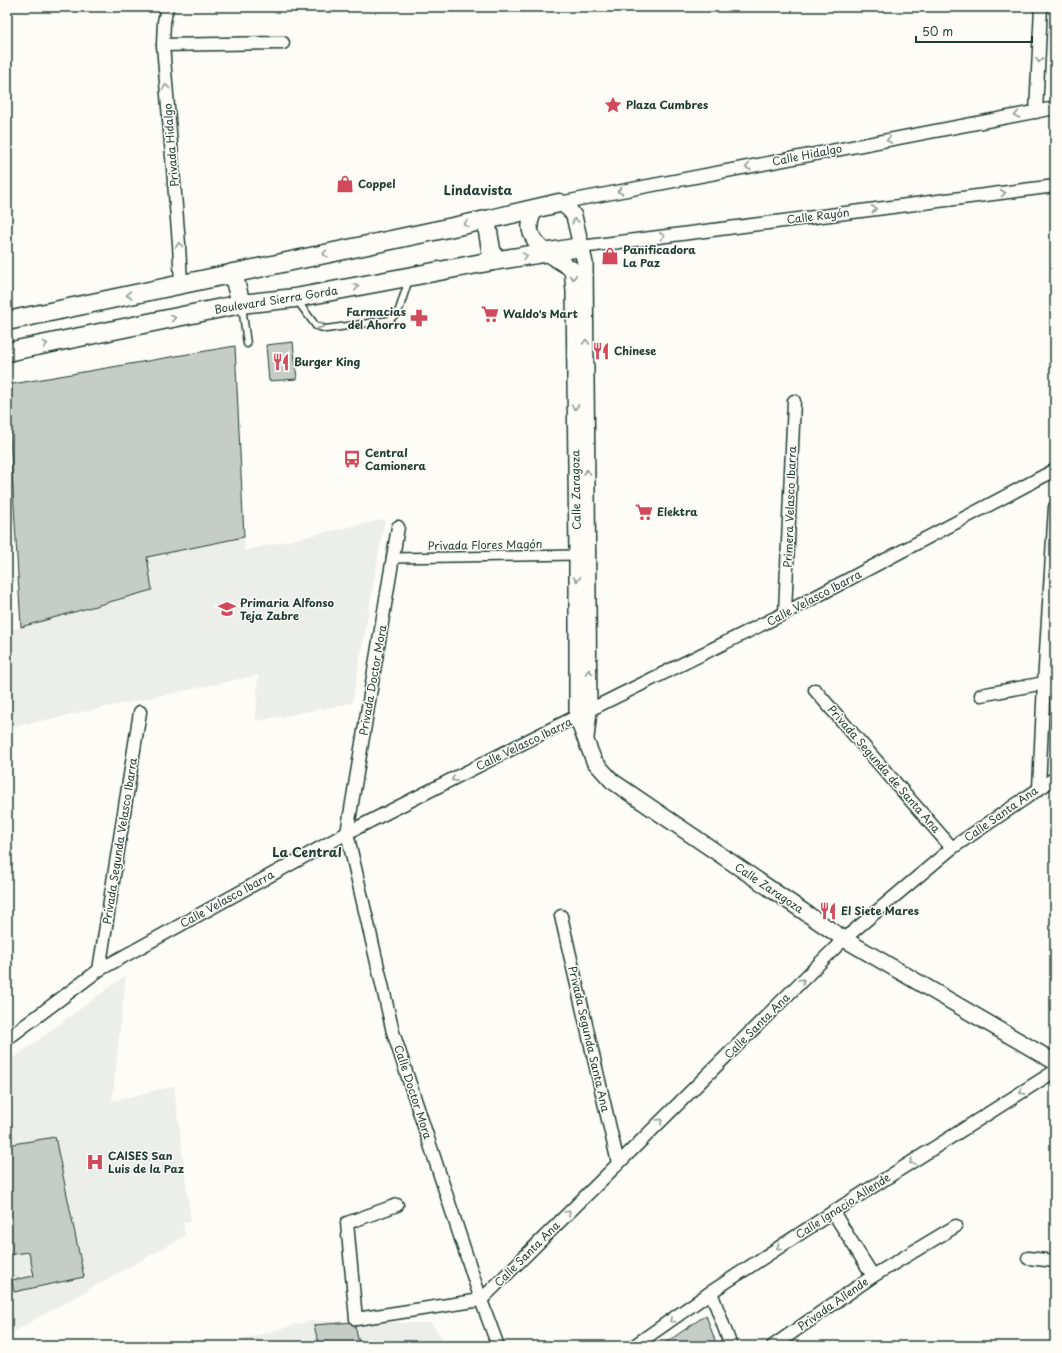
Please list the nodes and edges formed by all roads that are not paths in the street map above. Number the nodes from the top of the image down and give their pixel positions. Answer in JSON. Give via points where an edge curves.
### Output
{"nodes":[{"id":1,"x":167,"y":7,"type":"edge"},
{"id":2,"x":1041,"y":7,"type":"edge"},
{"id":3,"x":283,"y":43,"type":"dead end"},
{"id":4,"x":163,"y":45,"type":"junction"},
{"id":5,"x":1055,"y":108,"type":"edge"},
{"id":6,"x":1036,"y":112,"type":"junction"},
{"id":7,"x":1055,"y":186,"type":"edge"},
{"id":8,"x":559,"y":203,"type":"junction"},
{"id":9,"x":537,"y":208,"type":"junction"},
{"id":10,"x":486,"y":220,"type":"junction"},
{"id":11,"x":581,"y":247,"type":"junction"},
{"id":12,"x":546,"y":253,"type":"junction"},
{"id":13,"x":493,"y":261,"type":"junction"},
{"id":14,"x":233,"y":273,"type":"junction"},
{"id":15,"x":410,"y":277,"type":"junction"},
{"id":16,"x":181,"y":284,"type":"junction"},
{"id":17,"x":295,"y":298,"type":"junction"},
{"id":18,"x":242,"y":304,"type":"junction"},
{"id":19,"x":7,"y":321,"type":"edge"},
{"id":20,"x":247,"y":344,"type":"dead end"},
{"id":21,"x":7,"y":352,"type":"edge"},
{"id":22,"x":794,"y":401,"type":"dead end"},
{"id":23,"x":1055,"y":470,"type":"edge"},
{"id":24,"x":1055,"y":507,"type":"edge"},
{"id":25,"x":398,"y":527,"type":"dead end"},
{"id":26,"x":577,"y":555,"type":"junction"},
{"id":27,"x":393,"y":558,"type":"junction"},
{"id":28,"x":785,"y":613,"type":"junction"},
{"id":29,"x":1044,"y":683,"type":"junction"},
{"id":30,"x":816,"y":690,"type":"dead end"},
{"id":31,"x":981,"y":695,"type":"dead end"},
{"id":32,"x":140,"y":712,"type":"dead end"},
{"id":33,"x":583,"y":715,"type":"junction"},
{"id":34,"x":1055,"y":778,"type":"edge"},
{"id":35,"x":1039,"y":788,"type":"junction"},
{"id":36,"x":347,"y":833,"type":"junction"},
{"id":37,"x":952,"y":848,"type":"junction"},
{"id":38,"x":560,"y":916,"type":"dead end"},
{"id":39,"x":844,"y":939,"type":"junction"},
{"id":40,"x":99,"y":970,"type":"junction"},
{"id":41,"x":7,"y":1039,"type":"edge"},
{"id":42,"x":1055,"y":1062,"type":"edge"},
{"id":43,"x":1055,"y":1072,"type":"edge"},
{"id":44,"x":618,"y":1163,"type":"junction"},
{"id":45,"x":397,"y":1205,"type":"dead end"},
{"id":46,"x":833,"y":1212,"type":"junction"},
{"id":47,"x":956,"y":1226,"type":"dead end"},
{"id":48,"x":1028,"y":1258,"type":"dead end"},
{"id":49,"x":1055,"y":1261,"type":"edge"},
{"id":50,"x":873,"y":1276,"type":"junction"},
{"id":51,"x":711,"y":1292,"type":"junction"},
{"id":52,"x":481,"y":1300,"type":"junction"},
{"id":53,"x":498,"y":1346,"type":"edge"},
{"id":54,"x":634,"y":1346,"type":"edge"},
{"id":55,"x":731,"y":1346,"type":"edge"},
{"id":56,"x":773,"y":1346,"type":"edge"}],
"edges":[{"from":1,"to":4,"type":"street","name":"Privada Hidalgo"},
{"from":2,"to":6,"type":"street","one_way":true},
{"from":3,"to":4,"type":"street"},
{"from":16,"to":4,"type":"street","name":"Privada Hidalgo","one_way":true},
{"from":5,"to":6,"type":"street","name":"Calle Hidalgo"},
{"from":6,"to":8,"type":"street","name":"Calle Hidalgo","one_way":true},
{"from":11,"to":7,"type":"street","name":"Calle Rayón","one_way":true},
{"from":8,"to":9,"type":"main road"},
{"from":11,"to":8,"type":"street","one_way":true,"via":[[574,216]]},
{"from":9,"to":10,"type":"main road"},
{"from":9,"to":12,"type":"street","via":[[529,223],[530,231]]},
{"from":10,"to":13,"type":"main road"},
{"from":10,"to":14,"type":"main road","one_way":true},
{"from":11,"to":12,"type":"main road","name":"Boulevard Sierra Gorda"},
{"from":33,"to":11,"type":"street","name":"Calle Zaragoza","one_way":true,"via":[[585,263]]},
{"from":13,"to":12,"type":"main road","name":"Boulevard Sierra Gorda","one_way":true},
{"from":12,"to":26,"type":"street","name":"Calle Zaragoza","one_way":true,"via":[[572,269]]},
{"from":13,"to":15,"type":"main road","name":"Boulevard Sierra Gorda"},
{"from":14,"to":16,"type":"main road"},
{"from":14,"to":18,"type":"main road"},
{"from":17,"to":15,"type":"main road","name":"Boulevard Sierra Gorda","one_way":true},
{"from":17,"to":15,"type":"lane","one_way":true,"via":[[316,326],[326,329],[390,320],[399,310]]},
{"from":16,"to":19,"type":"main road","one_way":true},
{"from":17,"to":18,"type":"main road","name":"Boulevard Sierra Gorda"},
{"from":18,"to":20,"type":"lane"},
{"from":21,"to":18,"type":"main road","name":"Boulevard Sierra Gorda","one_way":true},
{"from":22,"to":28,"type":"street","name":"Primera Velasco Ibarra"},
{"from":23,"to":28,"type":"street","name":"Calle Velasco Ibarra"},
{"from":24,"to":29,"type":"street"},
{"from":25,"to":27,"type":"street","name":"Privada Doctor Mora"},
{"from":26,"to":27,"type":"street","name":"Privada Flores Magón"},
{"from":26,"to":33,"type":"street","name":"Calle Zaragoza","one_way":true},
{"from":27,"to":36,"type":"street","name":"Privada Doctor Mora"},
{"from":28,"to":33,"type":"street","name":"Calle Velasco Ibarra"},
{"from":29,"to":31,"type":"street"},
{"from":29,"to":35,"type":"street"},
{"from":30,"to":37,"type":"street","name":"Privada Segunda de Santa Ana"},
{"from":32,"to":40,"type":"street","name":"Privada Segunda Velasco Ibarra"},
{"from":33,"to":36,"type":"street","name":"Calle Velasco Ibarra","one_way":true},
{"from":33,"to":39,"type":"street","name":"Calle Zaragoza","via":[[586,740],[594,761],[612,781]]},
{"from":34,"to":35,"type":"street","name":"Calle Santa Ana"},
{"from":35,"to":37,"type":"street","name":"Calle Santa Ana"},
{"from":36,"to":40,"type":"street","name":"Calle Velasco Ibarra"},
{"from":36,"to":52,"type":"street","name":"Calle Doctor Mora","via":[[393,1032]]},
{"from":37,"to":39,"type":"street","name":"Calle Santa Ana"},
{"from":38,"to":44,"type":"street","name":"Privada Segunda Santa Ana"},
{"from":39,"to":42,"type":"street","name":"Calle Zaragoza"},
{"from":44,"to":39,"type":"street","name":"Calle Santa Ana","one_way":true},
{"from":40,"to":41,"type":"street","name":"Calle Velasco Ibarra"},
{"from":43,"to":46,"type":"street","name":"Calle Ignacio Allende","one_way":true},
{"from":52,"to":44,"type":"street","name":"Calle Santa Ana","one_way":true},
{"from":45,"to":52,"type":"street","via":[[348,1223],[356,1320]]},
{"from":46,"to":50,"type":"street","name":"Privada Allende"},
{"from":46,"to":51,"type":"street","name":"Calle Ignacio Allende","one_way":true},
{"from":47,"to":50,"type":"street","name":"Privada Allende"},
{"from":48,"to":49,"type":"street"},
{"from":50,"to":56,"type":"street","name":"Privada Allende"},
{"from":51,"to":54,"type":"street","name":"Calle Ignacio Allende","one_way":true},
{"from":51,"to":55,"type":"street"},
{"from":52,"to":53,"type":"street","name":"Calle Doctor Mora"}]}
